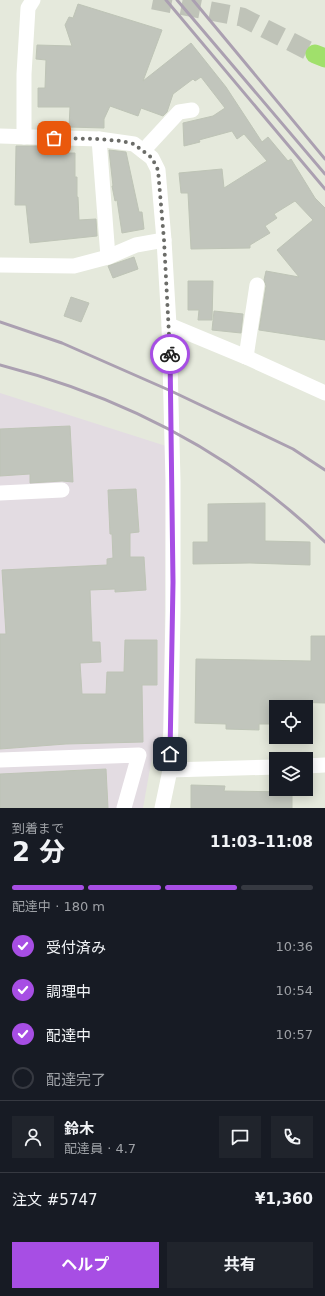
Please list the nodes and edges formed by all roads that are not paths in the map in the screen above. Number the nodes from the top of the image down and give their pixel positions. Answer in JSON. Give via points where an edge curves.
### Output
{"nodes":[{"id":1,"x":33,"y":0,"type":"edge"},
{"id":2,"x":192,"y":110,"type":"dead end"},
{"id":3,"x":0,"y":136,"type":"edge"},
{"id":4,"x":24,"y":138,"type":"junction"},
{"id":5,"x":99,"y":139,"type":"junction"},
{"id":6,"x":143,"y":151,"type":"junction"},
{"id":7,"x":164,"y":240,"type":"junction"},
{"id":8,"x":108,"y":257,"type":"junction"},
{"id":9,"x":0,"y":265,"type":"edge"},
{"id":10,"x":257,"y":285,"type":"dead end"},
{"id":11,"x":169,"y":324,"type":"junction"},
{"id":12,"x":246,"y":357,"type":"junction"},
{"id":13,"x":325,"y":393,"type":"edge"},
{"id":14,"x":62,"y":490,"type":"dead end"},
{"id":15,"x":0,"y":492,"type":"edge"},
{"id":16,"x":0,"y":760,"type":"edge"},
{"id":17,"x":325,"y":765,"type":"edge"},
{"id":18,"x":313,"y":766,"type":"edge"},
{"id":19,"x":269,"y":767,"type":"edge"},
{"id":20,"x":170,"y":770,"type":"junction"},
{"id":21,"x":124,"y":808,"type":"edge"},
{"id":22,"x":162,"y":808,"type":"edge"}],
"edges":[{"from":1,"to":4,"type":"street","via":[[28,8]]},
{"from":2,"to":6,"type":"street","via":[[178,112]]},
{"from":3,"to":4,"type":"street"},
{"from":4,"to":5,"type":"street"},
{"from":5,"to":6,"type":"street","via":[[134,144]]},
{"from":5,"to":8,"type":"street"},
{"from":6,"to":7,"type":"street","via":[[152,158],[158,170]]},
{"from":7,"to":8,"type":"street","via":[[136,245]]},
{"from":7,"to":11,"type":"street"},
{"from":8,"to":9,"type":"street","via":[[74,266]]},
{"from":10,"to":12,"type":"street"},
{"from":11,"to":12,"type":"street"},
{"from":11,"to":20,"type":"street","via":[[173,612]]},
{"from":12,"to":13,"type":"street"},
{"from":14,"to":15,"type":"street"},
{"from":16,"to":21,"type":"street","via":[[139,755]]},
{"from":17,"to":18,"type":"street"},
{"from":19,"to":20,"type":"street"},
{"from":20,"to":22,"type":"street"}]}
